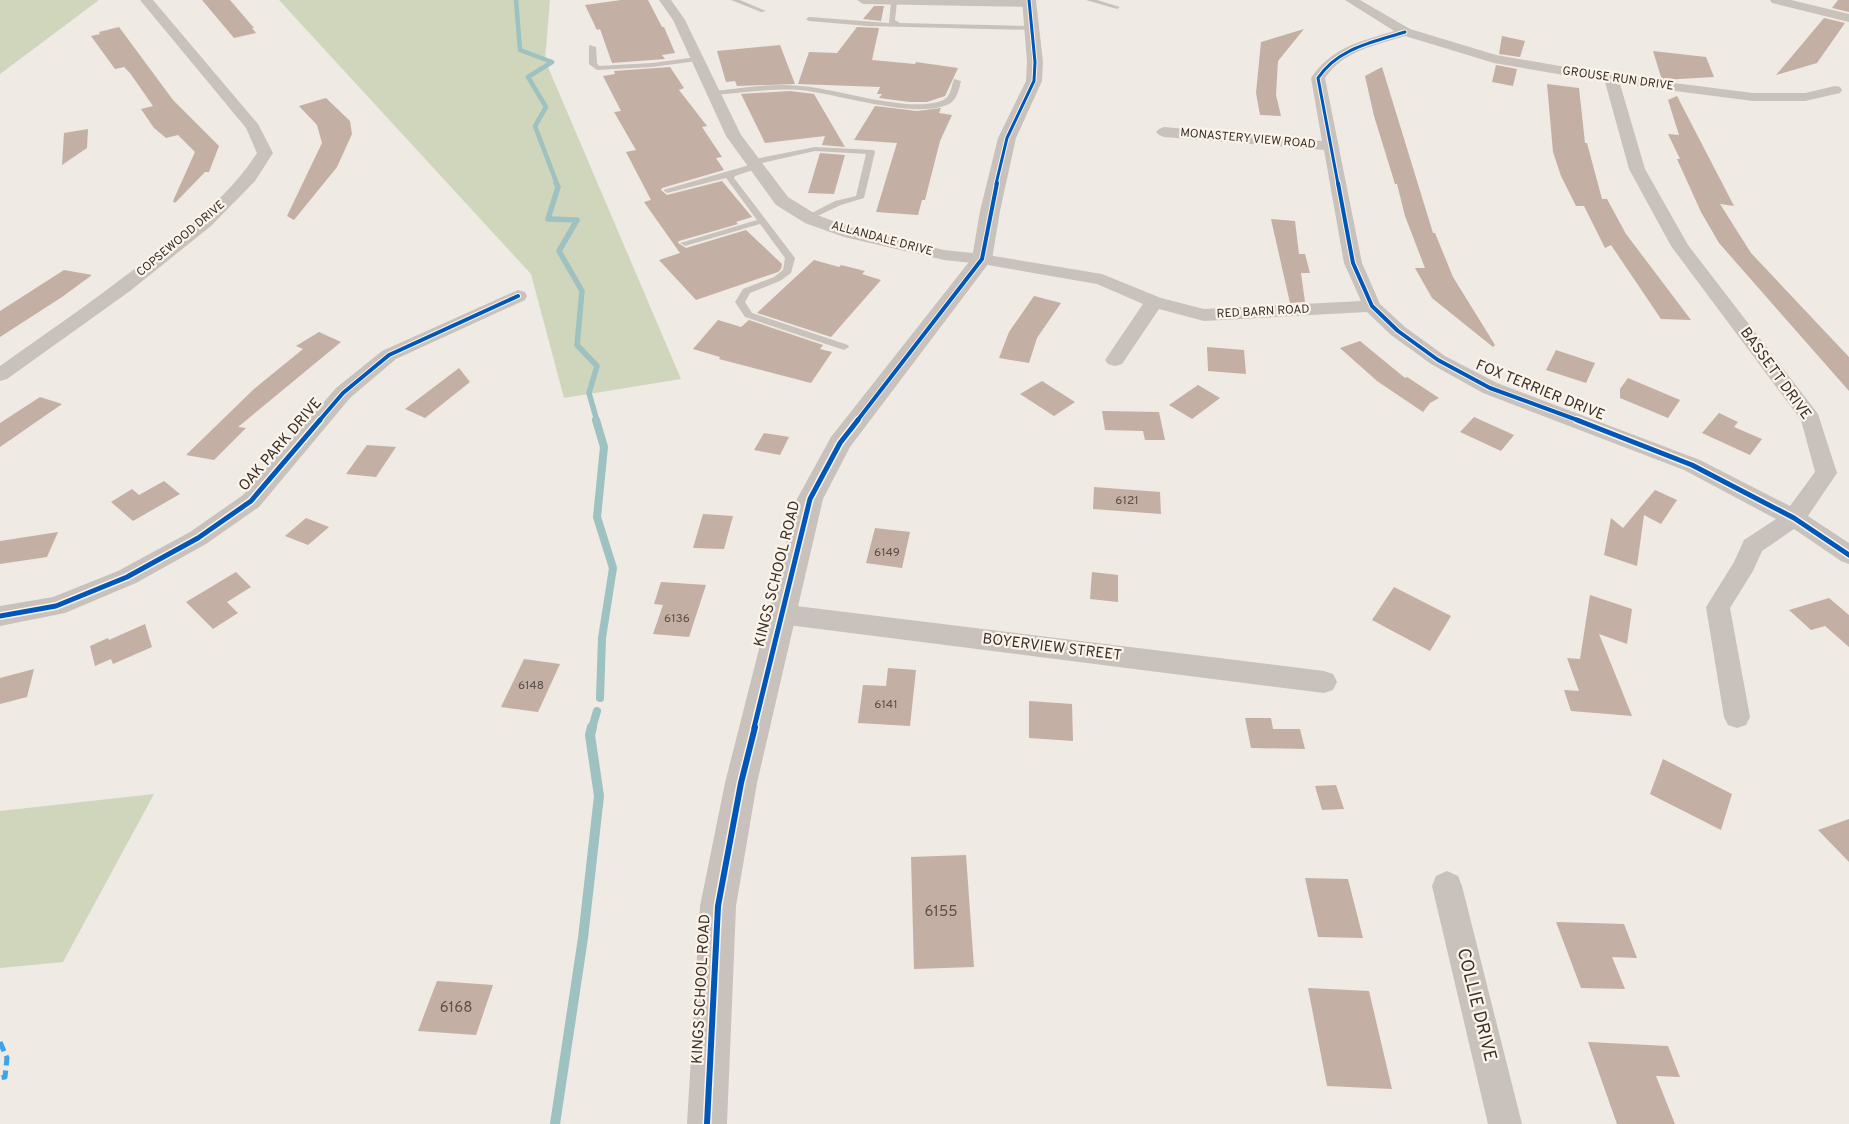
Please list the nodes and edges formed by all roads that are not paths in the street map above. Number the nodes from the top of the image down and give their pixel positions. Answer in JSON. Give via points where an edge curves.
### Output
{"nodes":[{"id":1,"x":146,"y":0,"type":"edge"},
{"id":2,"x":665,"y":0,"type":"edge"},
{"id":3,"x":734,"y":0,"type":"edge"},
{"id":4,"x":863,"y":0,"type":"edge"},
{"id":5,"x":1089,"y":0,"type":"edge"},
{"id":6,"x":1351,"y":0,"type":"edge"},
{"id":7,"x":1776,"y":0,"type":"edge"},
{"id":8,"x":894,"y":2,"type":"junction"},
{"id":9,"x":1117,"y":7,"type":"dead end"},
{"id":10,"x":1030,"y":10,"type":"edge"},
{"id":11,"x":763,"y":11,"type":"dead end"},
{"id":12,"x":1849,"y":18,"type":"edge"},
{"id":13,"x":809,"y":19,"type":"dead end"},
{"id":14,"x":899,"y":25,"type":"junction"},
{"id":15,"x":1405,"y":32,"type":"junction"},
{"id":16,"x":592,"y":47,"type":"dead end"},
{"id":17,"x":697,"y":59,"type":"junction"},
{"id":18,"x":1849,"y":78,"type":"edge"},
{"id":19,"x":1611,"y":79,"type":"junction"},
{"id":20,"x":957,"y":81,"type":"dead end"},
{"id":21,"x":1835,"y":90,"type":"junction"},
{"id":22,"x":713,"y":93,"type":"junction"},
{"id":23,"x":1849,"y":97,"type":"edge"},
{"id":24,"x":1164,"y":132,"type":"dead end"},
{"id":25,"x":1332,"y":146,"type":"junction"},
{"id":26,"x":755,"y":164,"type":"junction"},
{"id":27,"x":731,"y":174,"type":"junction"},
{"id":28,"x":667,"y":190,"type":"dead end"},
{"id":29,"x":808,"y":217,"type":"junction"},
{"id":30,"x":762,"y":221,"type":"junction"},
{"id":31,"x":685,"y":243,"type":"dead end"},
{"id":32,"x":982,"y":259,"type":"junction"},
{"id":33,"x":518,"y":296,"type":"dead end"},
{"id":34,"x":1154,"y":302,"type":"junction"},
{"id":35,"x":1372,"y":306,"type":"junction"},
{"id":36,"x":844,"y":346,"type":"dead end"},
{"id":37,"x":1115,"y":360,"type":"dead end"},
{"id":38,"x":0,"y":375,"type":"edge"},
{"id":39,"x":1794,"y":518,"type":"junction"},
{"id":40,"x":1849,"y":555,"type":"edge"},
{"id":41,"x":780,"y":614,"type":"junction"},
{"id":42,"x":0,"y":616,"type":"edge"},
{"id":43,"x":1324,"y":682,"type":"dead end"},
{"id":44,"x":1737,"y":717,"type":"dead end"},
{"id":45,"x":1447,"y":886,"type":"dead end"},
{"id":46,"x":707,"y":1124,"type":"edge"},
{"id":47,"x":1505,"y":1124,"type":"edge"}],
"edges":[{"from":1,"to":38,"type":"street","name":"COPSEWOOD DRIVE","via":[[253,127],[265,153],[250,178],[205,222],[124,287]]},
{"from":2,"to":17,"type":"street","name":"ALLANDALE DRIVE","via":[[679,20]]},
{"from":3,"to":11,"type":"lane"},
{"from":4,"to":8,"type":"street"},
{"from":5,"to":9,"type":"lane"},
{"from":6,"to":15,"type":"street","name":"GROUSE RUN DRIVE"},
{"from":7,"to":12,"type":"street"},
{"from":8,"to":10,"type":"street"},
{"from":8,"to":14,"type":"lane","via":[[891,21]]},
{"from":10,"to":14,"type":"lane"},
{"from":10,"to":32,"type":"street","name":"KINGS SCHOOL ROAD","via":[[1034,81],[1007,138]]},
{"from":13,"to":14,"type":"lane"},
{"from":15,"to":19,"type":"street","name":"GROUSE RUN DRIVE","via":[[1494,59]]},
{"from":15,"to":25,"type":"street","name":"FOX TERRIER DRIVE","via":[[1342,54],[1323,68],[1318,78]]},
{"from":16,"to":17,"type":"lane","via":[[592,64],[598,68]]},
{"from":17,"to":22,"type":"street","name":"ALLANDALE DRIVE"},
{"from":18,"to":21,"type":"street"},
{"from":19,"to":21,"type":"street","name":"GROUSE RUN DRIVE","via":[[1753,97],[1805,97]]},
{"from":19,"to":39,"type":"street","name":"BASSETT DRIVE","via":[[1637,169],[1680,246],[1811,419],[1826,473]]},
{"from":20,"to":22,"type":"lane","via":[[952,98],[933,106],[911,106],[803,89]]},
{"from":21,"to":23,"type":"street"},
{"from":22,"to":26,"type":"street","name":"ALLANDALE DRIVE","via":[[734,136]]},
{"from":24,"to":25,"type":"street","name":"MONASTERY VIEW ROAD"},
{"from":25,"to":35,"type":"street","name":"FOX TERRIER DRIVE","via":[[1353,263]]},
{"from":26,"to":27,"type":"lane"},
{"from":26,"to":29,"type":"street","name":"ALLANDALE DRIVE","via":[[782,201]]},
{"from":26,"to":29,"type":"lane","via":[[814,150],[871,152],[860,198],[823,208]]},
{"from":27,"to":28,"type":"lane"},
{"from":27,"to":30,"type":"lane","via":[[730,178]]},
{"from":29,"to":32,"type":"street","name":"ALLANDALE DRIVE","via":[[850,233],[944,255]]},
{"from":30,"to":31,"type":"lane"},
{"from":30,"to":36,"type":"lane","via":[[790,258],[788,271],[746,291],[740,302],[748,315]]},
{"from":32,"to":34,"type":"street","name":"RED BARN ROAD","via":[[1102,279]]},
{"from":32,"to":41,"type":"street","name":"KINGS SCHOOL ROAD","via":[[840,443],[810,499]]},
{"from":33,"to":42,"type":"street","name":"OAK PARK DRIVE","via":[[389,355],[343,393],[251,501],[198,538],[127,577],[56,606]]},
{"from":34,"to":35,"type":"street","name":"RED BARN ROAD","via":[[1204,315],[1223,316]]},
{"from":34,"to":37,"type":"street"},
{"from":35,"to":39,"type":"street","name":"FOX TERRIER DRIVE","via":[[1398,331],[1438,360],[1490,388],[1692,465]]},
{"from":39,"to":40,"type":"street","name":"FOX TERRIER DRIVE"},
{"from":39,"to":44,"type":"street","name":"BASSETT DRIVE","via":[[1752,546],[1745,565],[1718,607]]},
{"from":41,"to":43,"type":"street","name":"BOYERVIEW STREET"},
{"from":41,"to":46,"type":"street","name":"KINGS SCHOOL ROAD","via":[[741,783],[718,906]]},
{"from":45,"to":47,"type":"street","name":"COLLIE DRIVE"}]}
